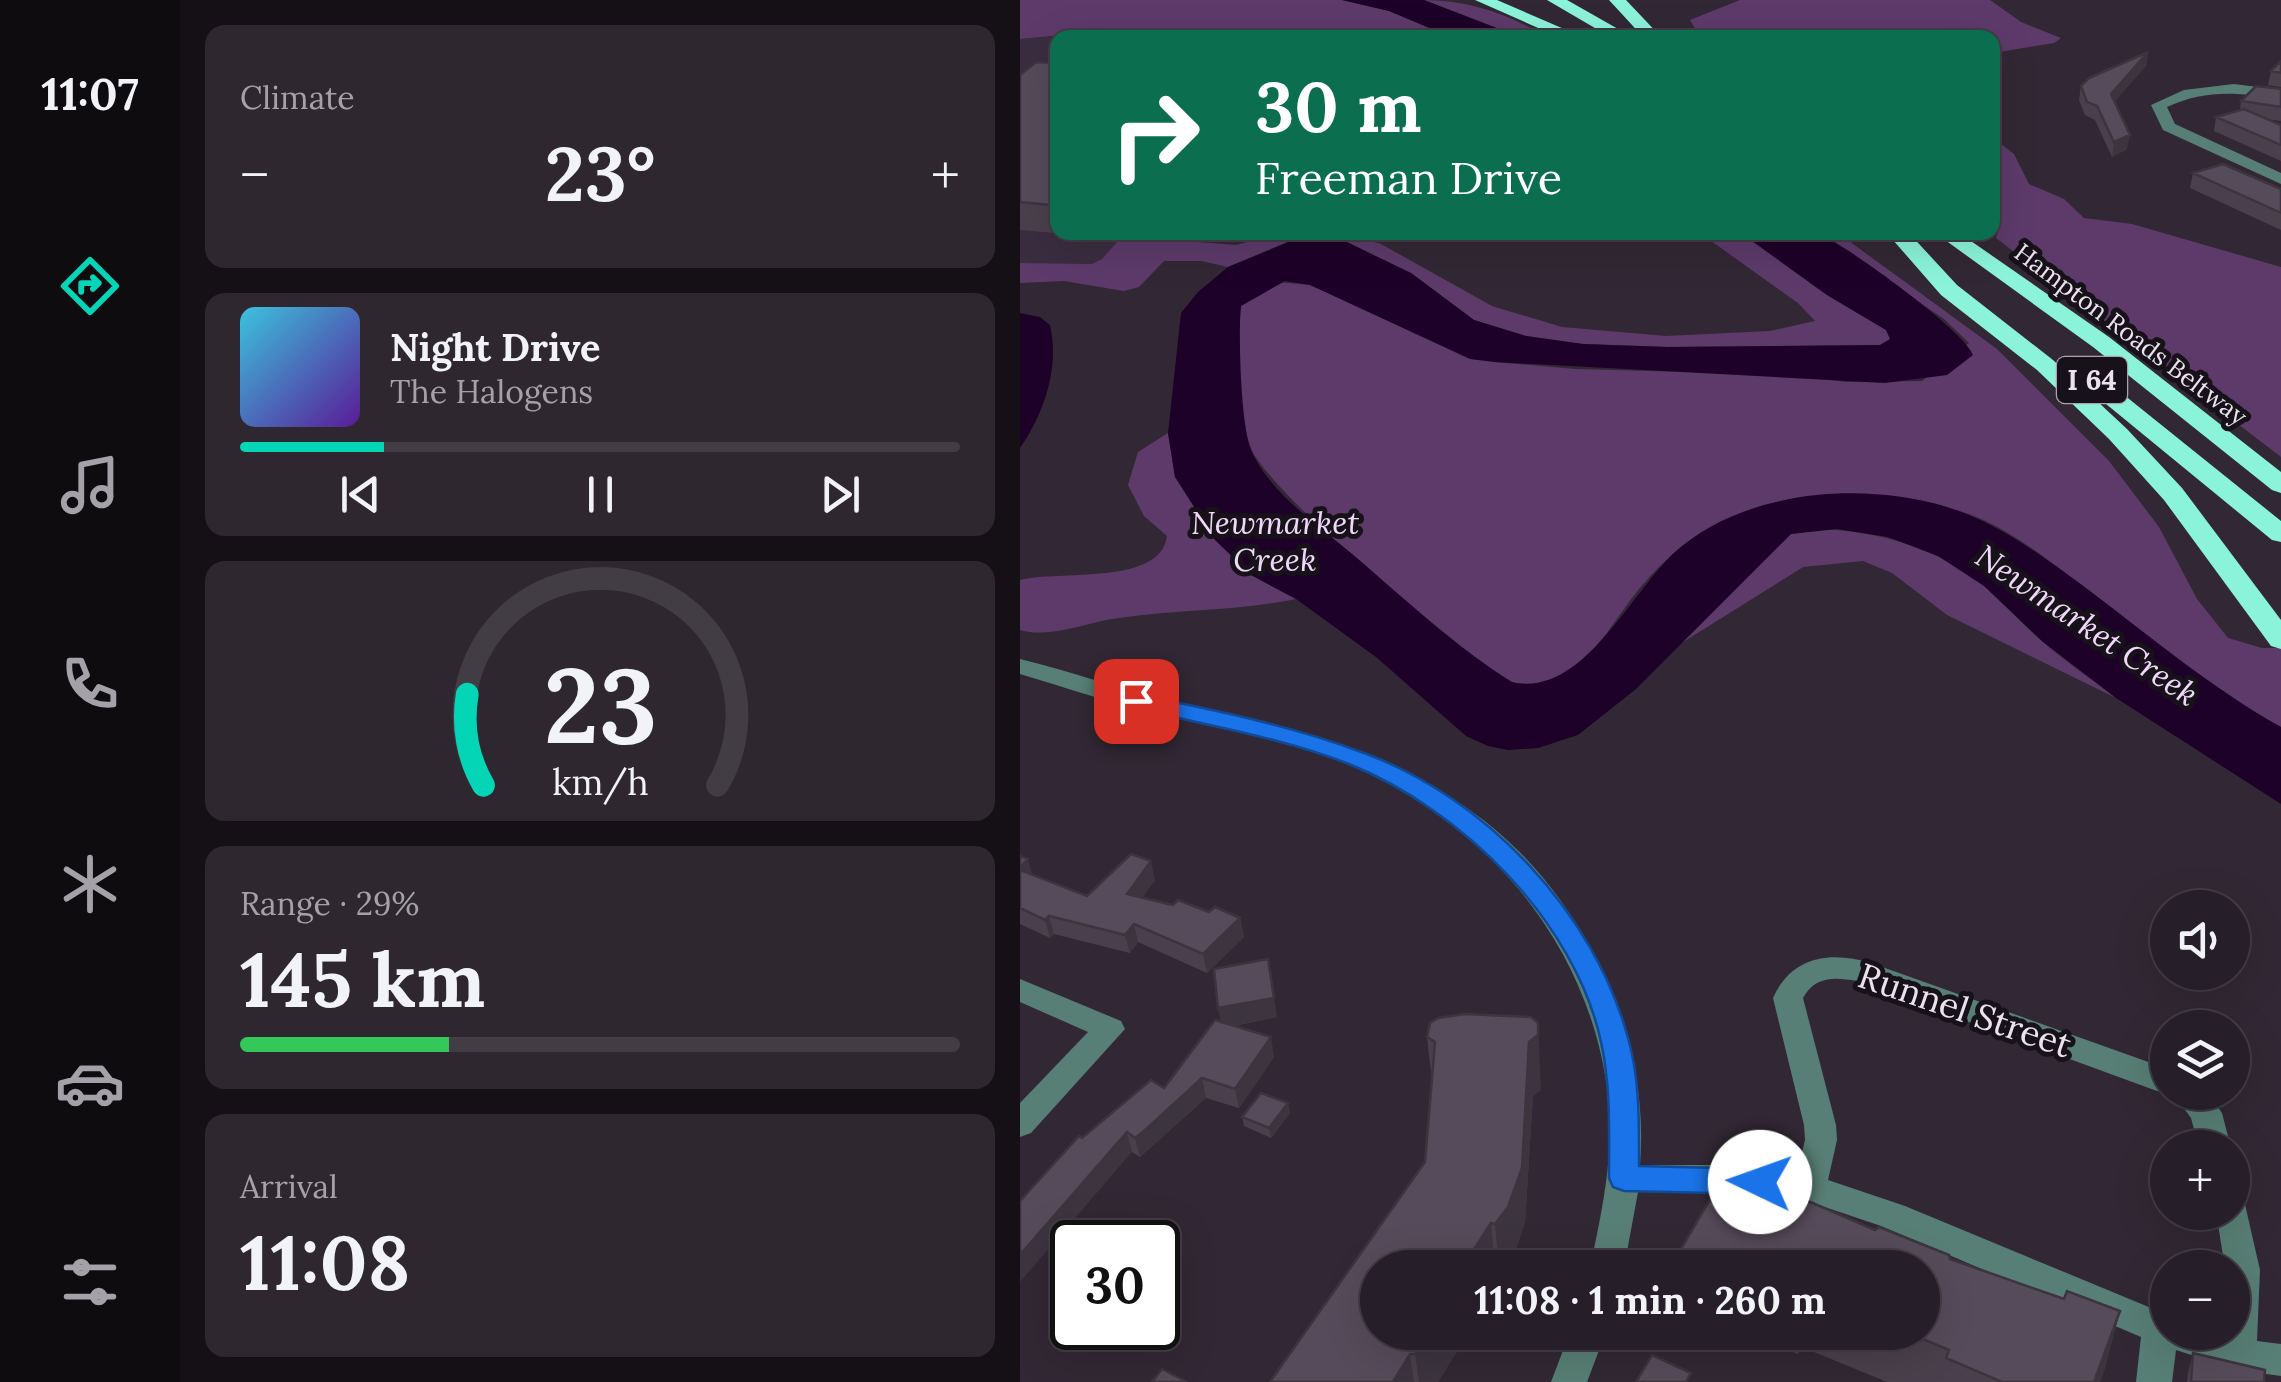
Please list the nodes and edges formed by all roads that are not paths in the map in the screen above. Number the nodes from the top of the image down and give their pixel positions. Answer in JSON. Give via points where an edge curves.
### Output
{"nodes":[{"id":1,"x":1483,"y":0,"type":"edge"},
{"id":2,"x":1517,"y":0,"type":"edge"},
{"id":3,"x":1555,"y":0,"type":"edge"},
{"id":4,"x":1620,"y":4,"type":"edge"},
{"id":5,"x":1557,"y":30,"type":"edge"},
{"id":6,"x":1571,"y":30,"type":"edge"},
{"id":7,"x":1611,"y":30,"type":"edge"},
{"id":8,"x":1646,"y":30,"type":"edge"},
{"id":9,"x":2281,"y":95,"type":"edge"},
{"id":10,"x":2281,"y":179,"type":"edge"},
{"id":11,"x":1903,"y":240,"type":"edge"},
{"id":12,"x":1907,"y":240,"type":"edge"},
{"id":13,"x":1955,"y":240,"type":"edge"},
{"id":14,"x":2281,"y":485,"type":"edge"},
{"id":15,"x":2281,"y":534,"type":"edge"},
{"id":16,"x":2281,"y":640,"type":"edge"},
{"id":17,"x":1020,"y":666,"type":"edge"},
{"id":18,"x":1020,"y":990,"type":"edge"},
{"id":19,"x":2150,"y":1075,"type":"edge"},
{"id":20,"x":1020,"y":1124,"type":"edge"},
{"id":21,"x":1624,"y":1178,"type":"junction"},
{"id":22,"x":1810,"y":1188,"type":"junction"},
{"id":23,"x":2236,"y":1230,"type":"edge"},
{"id":24,"x":1610,"y":1250,"type":"edge"},
{"id":25,"x":2150,"y":1324,"type":"edge"},
{"id":26,"x":1581,"y":1350,"type":"edge"},
{"id":27,"x":2162,"y":1350,"type":"edge"},
{"id":28,"x":2225,"y":1350,"type":"edge"},
{"id":29,"x":2238,"y":1354,"type":"junction"},
{"id":30,"x":2281,"y":1360,"type":"edge"},
{"id":31,"x":1568,"y":1382,"type":"edge"},
{"id":32,"x":2154,"y":1382,"type":"edge"}],
"edges":[{"from":1,"to":5,"type":"highway"},
{"from":2,"to":6,"type":"highway"},
{"from":3,"to":7,"type":"highway"},
{"from":4,"to":8,"type":"highway"},
{"from":9,"to":10,"type":"street","via":[[2212,87],[2160,105],[2170,127]]},
{"from":11,"to":16,"type":"highway","via":[[1950,290],[2054,374],[2146,463]]},
{"from":12,"to":15,"type":"highway","number":"I 64"},
{"from":13,"to":14,"type":"highway","name":"Hampton Roads Beltway","number":"I 64","via":[[2101,342]]},
{"from":17,"to":21,"type":"street","via":[[1358,759],[1417,789],[1479,833],[1556,913],[1589,968],[1614,1038],[1624,1096]]},
{"from":18,"to":20,"type":"street","via":[[1110,1029]]},
{"from":19,"to":22,"type":"street","name":"Runnel Street","via":[[1861,971],[1814,970],[1795,982],[1788,998],[1822,1140]]},
{"from":21,"to":22,"type":"street","via":[[1731,1178]]},
{"from":21,"to":24,"type":"street"},
{"from":22,"to":25,"type":"street"},
{"from":23,"to":29,"type":"street","via":[[2244,1270]]},
{"from":26,"to":31,"type":"street"},
{"from":27,"to":32,"type":"street"},
{"from":28,"to":29,"type":"street"},
{"from":29,"to":30,"type":"street"}]}
